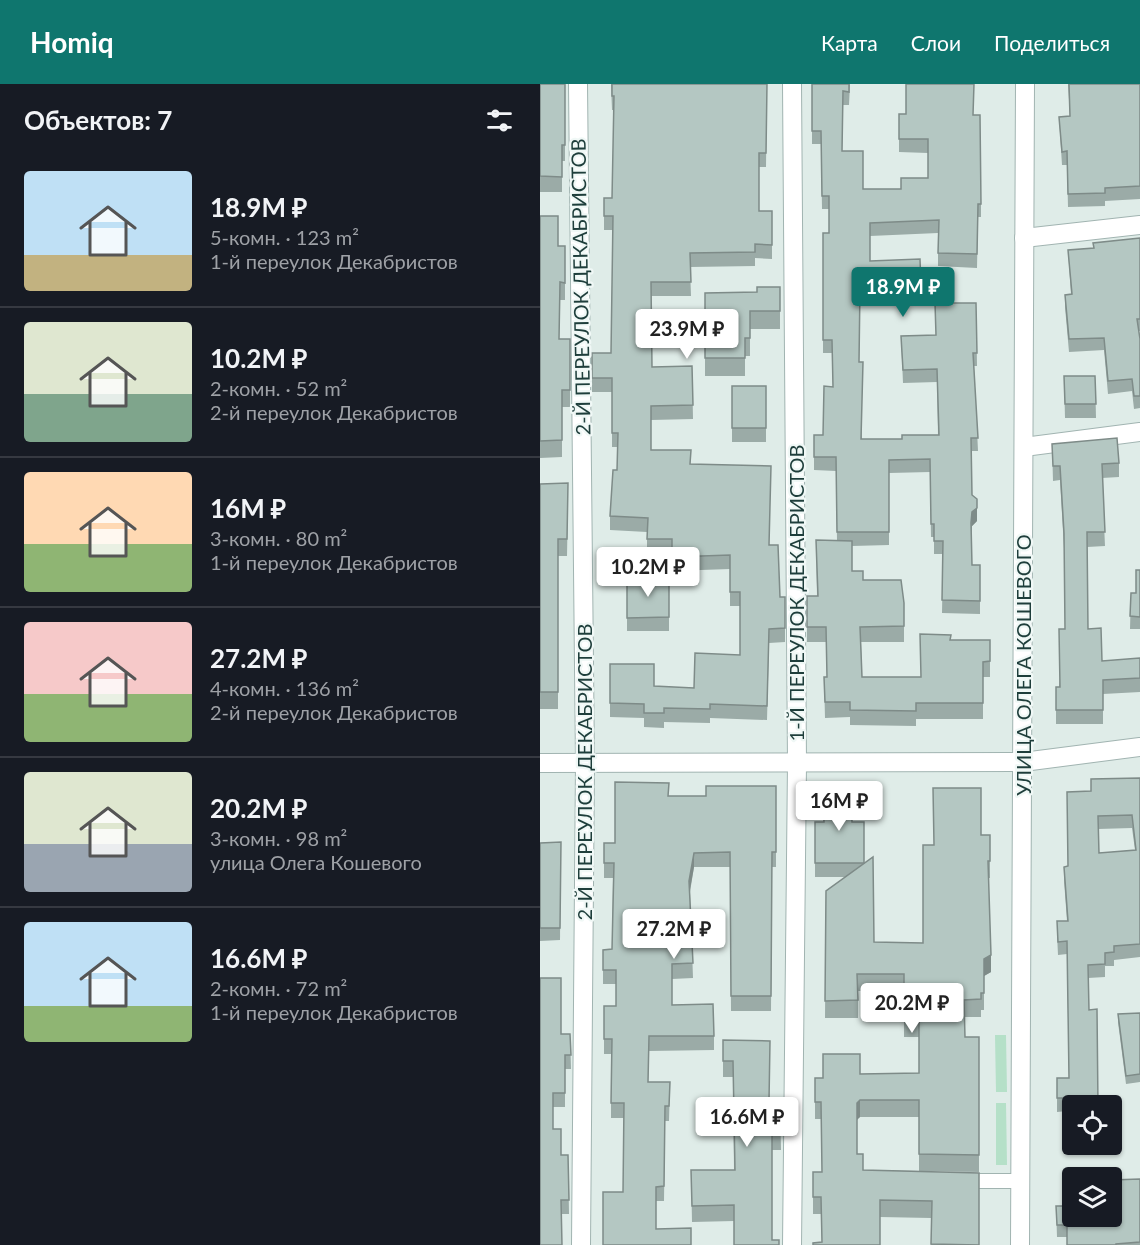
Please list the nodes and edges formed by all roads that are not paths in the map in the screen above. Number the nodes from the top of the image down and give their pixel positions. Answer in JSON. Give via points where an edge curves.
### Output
{"nodes":[{"id":1,"x":578,"y":84,"type":"edge"},
{"id":2,"x":792,"y":84,"type":"edge"},
{"id":3,"x":1025,"y":84,"type":"edge"},
{"id":4,"x":1140,"y":225,"type":"edge"},
{"id":5,"x":1024,"y":238,"type":"junction"},
{"id":6,"x":1140,"y":432,"type":"edge"},
{"id":7,"x":1024,"y":447,"type":"junction"},
{"id":8,"x":1140,"y":747,"type":"edge"},
{"id":9,"x":1023,"y":762,"type":"junction"},
{"id":10,"x":540,"y":763,"type":"edge"},
{"id":11,"x":585,"y":763,"type":"junction"},
{"id":12,"x":797,"y":763,"type":"junction"},
{"id":13,"x":948,"y":1180,"type":"edge"},
{"id":14,"x":1020,"y":1181,"type":"junction"},
{"id":15,"x":581,"y":1245,"type":"edge"},
{"id":16,"x":792,"y":1245,"type":"edge"},
{"id":17,"x":1020,"y":1245,"type":"edge"}],
"edges":[{"from":1,"to":11,"type":"street","name":"2-Й ПЕРЕУЛОК ДЕКАБРИСТОВ"},
{"from":2,"to":12,"type":"street","name":"1-Й ПЕРЕУЛОК ДЕКАБРИСТОВ"},
{"from":3,"to":5,"type":"street","name":"УЛИЦА ОЛЕГА КОШЕВОГО"},
{"from":4,"to":5,"type":"street"},
{"from":5,"to":7,"type":"street","name":"УЛИЦА ОЛЕГА КОШЕВОГО"},
{"from":6,"to":7,"type":"street"},
{"from":7,"to":9,"type":"street","name":"УЛИЦА ОЛЕГА КОШЕВОГО"},
{"from":8,"to":9,"type":"street"},
{"from":9,"to":12,"type":"street"},
{"from":9,"to":14,"type":"street","name":"УЛИЦА ОЛЕГА КОШЕВОГО"},
{"from":10,"to":11,"type":"street"},
{"from":11,"to":12,"type":"street"},
{"from":11,"to":15,"type":"street","name":"2-Й ПЕРЕУЛОК ДЕКАБРИСТОВ"},
{"from":12,"to":16,"type":"street","name":"1-Й ПЕРЕУЛОК ДЕКАБРИСТОВ"},
{"from":13,"to":14,"type":"lane"},
{"from":14,"to":17,"type":"street","name":"УЛИЦА ОЛЕГА КОШЕВОГО"}]}
